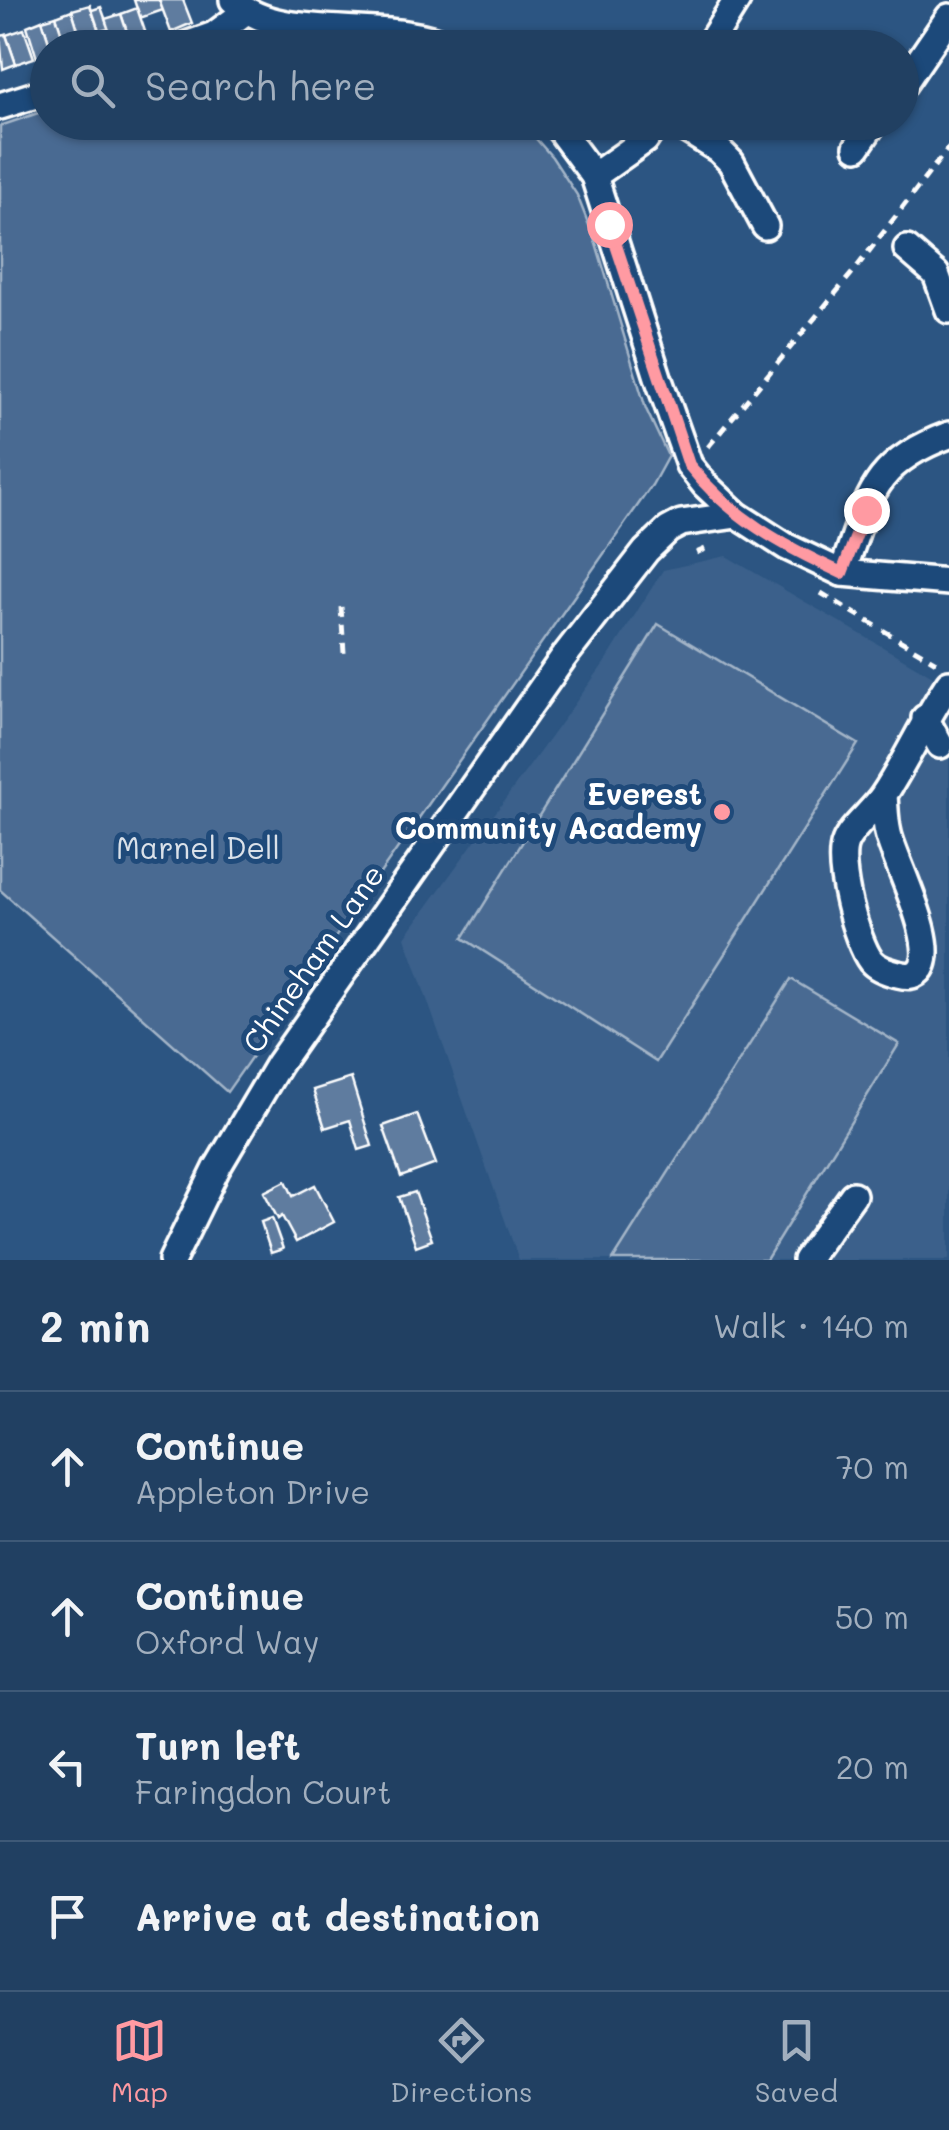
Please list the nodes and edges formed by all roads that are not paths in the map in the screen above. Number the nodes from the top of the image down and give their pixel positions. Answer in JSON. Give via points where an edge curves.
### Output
{"nodes":[{"id":1,"x":737,"y":0,"type":"edge"},
{"id":2,"x":239,"y":6,"type":"edge"},
{"id":3,"x":949,"y":17,"type":"edge"},
{"id":4,"x":219,"y":30,"type":"edge"},
{"id":5,"x":390,"y":30,"type":"edge"},
{"id":6,"x":718,"y":30,"type":"edge"},
{"id":7,"x":919,"y":61,"type":"edge"},
{"id":8,"x":30,"y":97,"type":"edge"},
{"id":9,"x":0,"y":106,"type":"edge"},
{"id":10,"x":567,"y":140,"type":"edge"},
{"id":11,"x":644,"y":140,"type":"edge"},
{"id":12,"x":703,"y":140,"type":"edge"},
{"id":13,"x":861,"y":140,"type":"edge"},
{"id":14,"x":856,"y":147,"type":"dead end"},
{"id":15,"x":594,"y":176,"type":"junction"},
{"id":16,"x":765,"y":226,"type":"dead end"},
{"id":17,"x":907,"y":250,"type":"dead end"},
{"id":18,"x":949,"y":310,"type":"edge"},
{"id":19,"x":949,"y":435,"type":"edge"},
{"id":20,"x":701,"y":466,"type":"junction"},
{"id":21,"x":737,"y":515,"type":"junction"},
{"id":22,"x":681,"y":523,"type":"junction"},
{"id":23,"x":842,"y":573,"type":"junction"},
{"id":24,"x":949,"y":582,"type":"edge"},
{"id":25,"x":947,"y":675,"type":"edge"},
{"id":26,"x":926,"y":718,"type":"junction"},
{"id":27,"x":940,"y":746,"type":"dead end"},
{"id":28,"x":884,"y":795,"type":"junction"},
{"id":29,"x":853,"y":1195,"type":"dead end"},
{"id":30,"x":172,"y":1260,"type":"edge"},
{"id":31,"x":806,"y":1260,"type":"edge"}],
"edges":[{"from":1,"to":6,"type":"street"},
{"from":2,"to":4,"type":"street"},
{"from":2,"to":5,"type":"street","via":[[267,21]]},
{"from":3,"to":7,"type":"street"},
{"from":8,"to":9,"type":"street"},
{"from":10,"to":15,"type":"street"},
{"from":11,"to":15,"type":"street"},
{"from":12,"to":16,"type":"street","via":[[731,162]]},
{"from":13,"to":14,"type":"street"},
{"from":15,"to":20,"type":"street","via":[[658,380]]},
{"from":17,"to":18,"type":"street","via":[[936,274]]},
{"from":19,"to":23,"type":"street","via":[[889,466]]},
{"from":20,"to":21,"type":"street"},
{"from":20,"to":22,"type":"street","name":"Chineham Lane"},
{"from":21,"to":22,"type":"street"},
{"from":21,"to":23,"type":"street"},
{"from":22,"to":30,"type":"street","name":"Chineham Lane","via":[[646,551],[564,658],[278,1065]]},
{"from":23,"to":24,"type":"street"},
{"from":25,"to":26,"type":"street"},
{"from":26,"to":27,"type":"street"},
{"from":26,"to":28,"type":"street"},
{"from":28,"to":28,"type":"street","via":[[888,834],[923,932],[923,967],[907,977],[871,961],[841,876],[846,838]]},
{"from":29,"to":31,"type":"street"}]}
